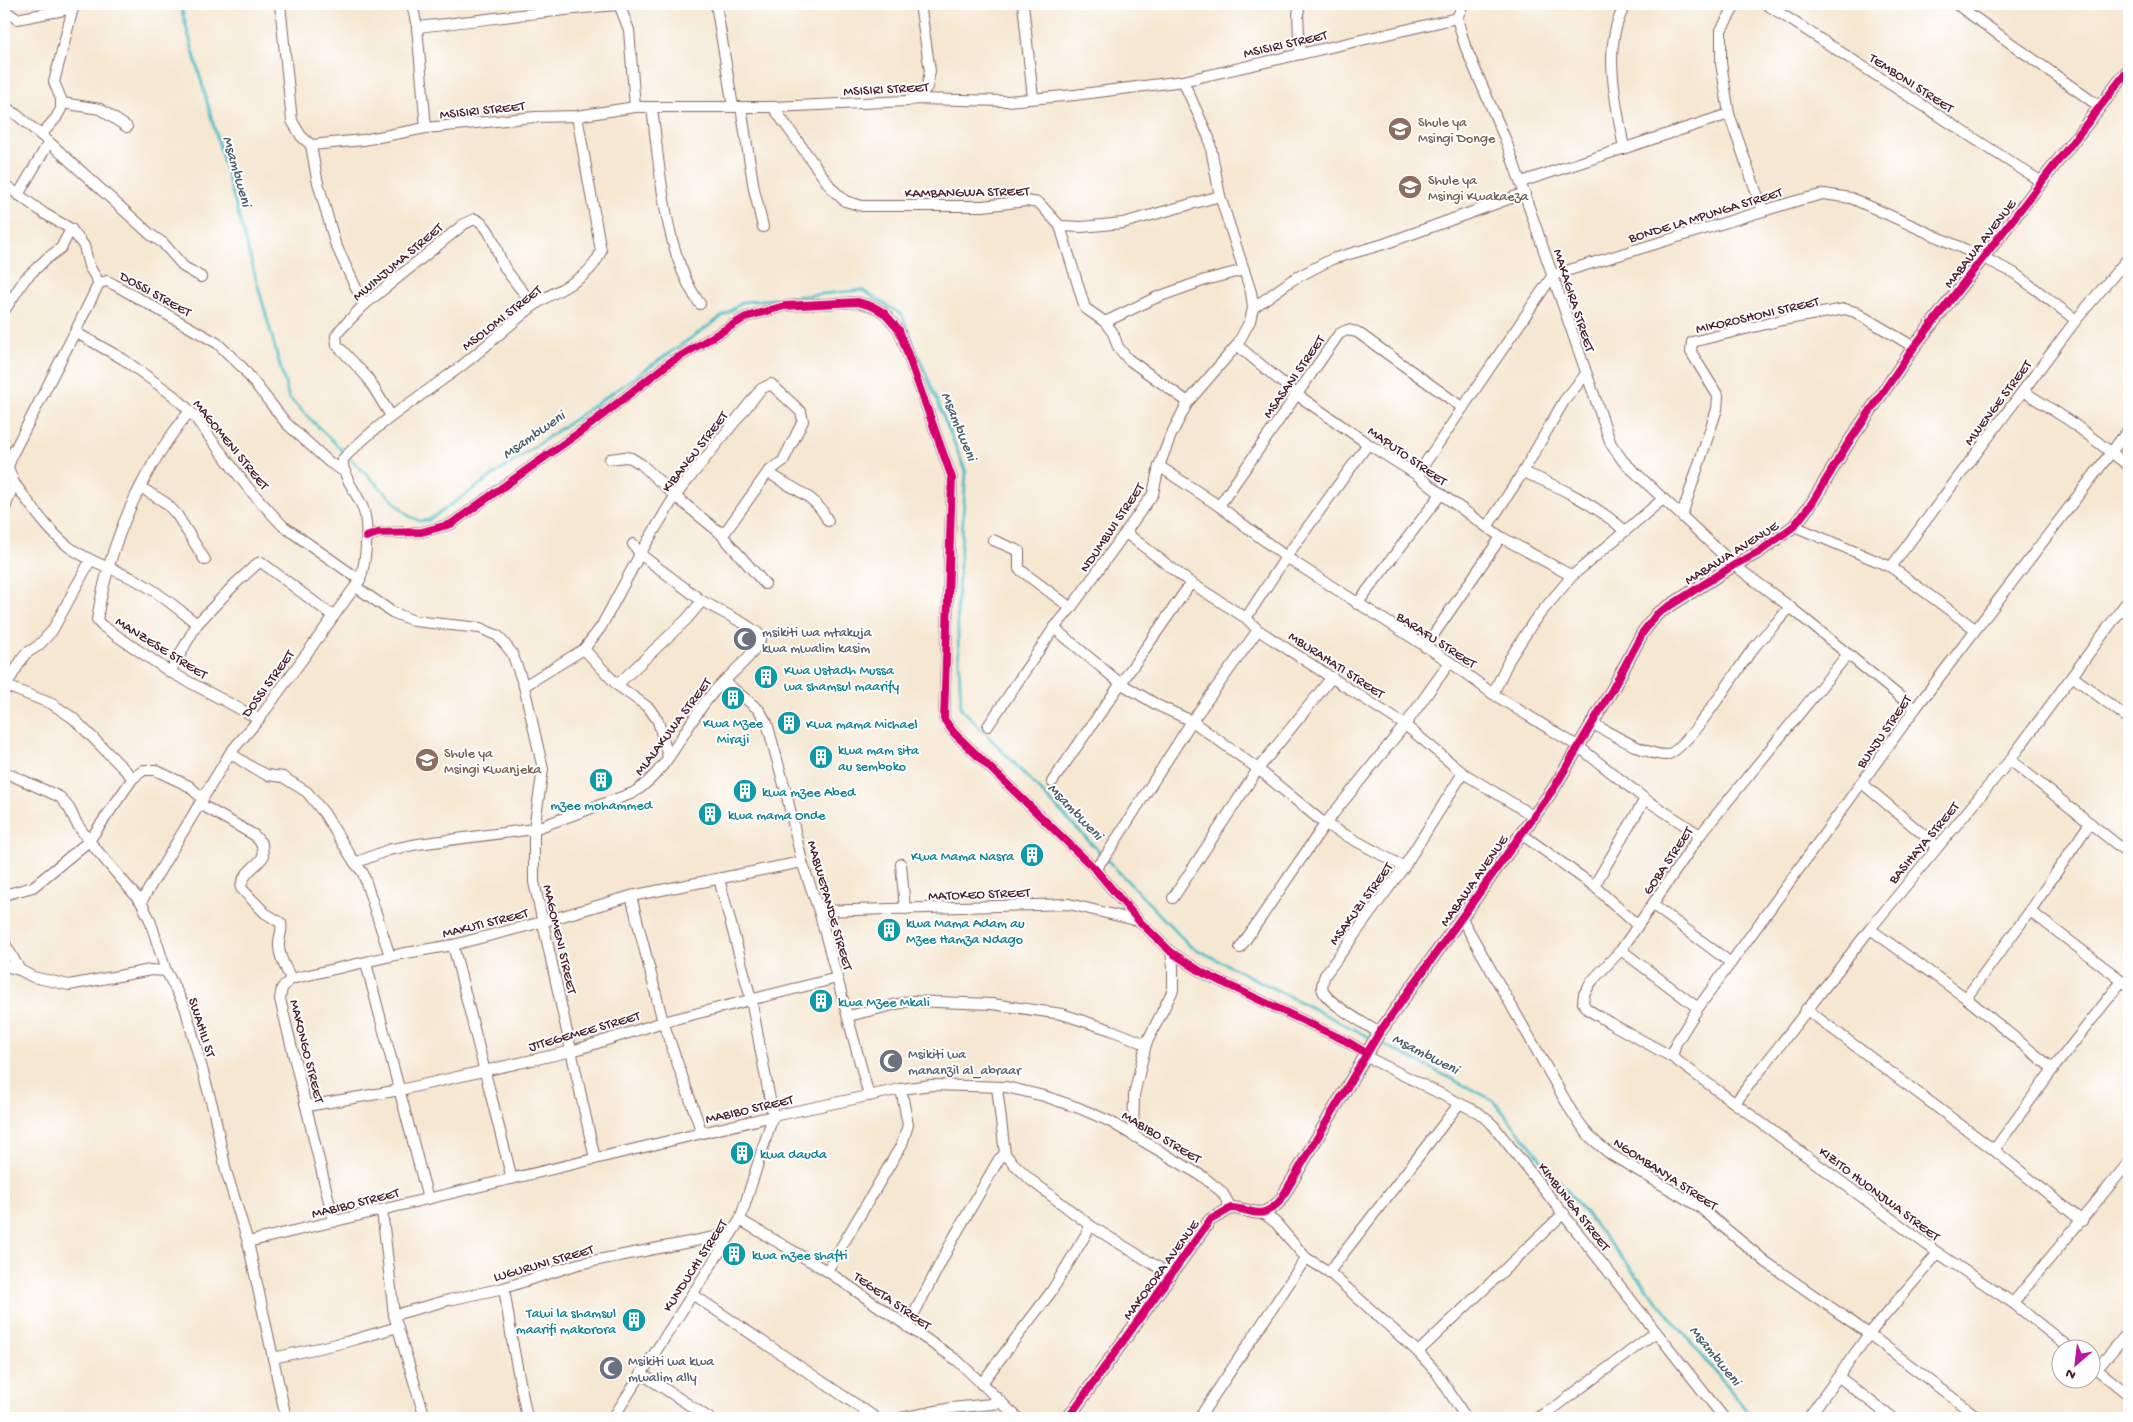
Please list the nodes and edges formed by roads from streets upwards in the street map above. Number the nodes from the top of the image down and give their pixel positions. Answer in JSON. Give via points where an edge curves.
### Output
{"nodes":[{"id":1,"x":280,"y":4,"type":"edge"},
{"id":2,"x":412,"y":4,"type":"edge"},
{"id":3,"x":619,"y":4,"type":"edge"},
{"id":4,"x":716,"y":4,"type":"edge"},
{"id":5,"x":920,"y":4,"type":"edge"},
{"id":6,"x":1023,"y":4,"type":"edge"},
{"id":7,"x":1300,"y":4,"type":"edge"},
{"id":8,"x":1463,"y":4,"type":"edge"},
{"id":9,"x":1626,"y":4,"type":"edge"},
{"id":10,"x":1736,"y":4,"type":"edge"},
{"id":11,"x":1766,"y":4,"type":"edge"},
{"id":12,"x":1956,"y":4,"type":"edge"},
{"id":13,"x":74,"y":6,"type":"edge"},
{"id":14,"x":4,"y":10,"type":"edge"},
{"id":15,"x":1457,"y":18,"type":"junction"},
{"id":16,"x":417,"y":27,"type":"junction"},
{"id":17,"x":1300,"y":54,"type":"junction"},
{"id":18,"x":2129,"y":69,"type":"edge"},
{"id":19,"x":1183,"y":81,"type":"junction"},
{"id":20,"x":916,"y":98,"type":"junction"},
{"id":21,"x":1033,"y":98,"type":"junction"},
{"id":22,"x":62,"y":103,"type":"junction"},
{"id":23,"x":4,"y":106,"type":"edge"},
{"id":24,"x":635,"y":107,"type":"junction"},
{"id":25,"x":737,"y":107,"type":"junction"},
{"id":26,"x":773,"y":107,"type":"junction"},
{"id":27,"x":652,"y":108,"type":"junction"},
{"id":28,"x":2100,"y":108,"type":"junction"},
{"id":29,"x":1729,"y":114,"type":"junction"},
{"id":30,"x":577,"y":116,"type":"junction"},
{"id":31,"x":127,"y":127,"type":"dead end"},
{"id":32,"x":426,"y":128,"type":"junction"},
{"id":33,"x":41,"y":135,"type":"junction"},
{"id":34,"x":49,"y":142,"type":"junction"},
{"id":35,"x":311,"y":145,"type":"junction"},
{"id":36,"x":1624,"y":149,"type":"junction"},
{"id":37,"x":1521,"y":182,"type":"junction"},
{"id":38,"x":2043,"y":183,"type":"junction"},
{"id":39,"x":4,"y":184,"type":"edge"},
{"id":40,"x":1525,"y":193,"type":"junction"},
{"id":41,"x":18,"y":194,"type":"junction"},
{"id":42,"x":1220,"y":196,"type":"junction"},
{"id":43,"x":1763,"y":211,"type":"junction"},
{"id":44,"x":1060,"y":226,"type":"junction"},
{"id":45,"x":763,"y":227,"type":"dead end"},
{"id":46,"x":71,"y":229,"type":"junction"},
{"id":47,"x":2129,"y":257,"type":"edge"},
{"id":48,"x":1984,"y":258,"type":"junction"},
{"id":49,"x":1244,"y":270,"type":"junction"},
{"id":50,"x":1553,"y":275,"type":"junction"},
{"id":51,"x":201,"y":277,"type":"dead end"},
{"id":52,"x":99,"y":283,"type":"junction"},
{"id":53,"x":700,"y":304,"type":"dead end"},
{"id":54,"x":364,"y":305,"type":"junction"},
{"id":55,"x":534,"y":305,"type":"junction"},
{"id":56,"x":1253,"y":308,"type":"junction"},
{"id":57,"x":4,"y":311,"type":"edge"},
{"id":58,"x":2076,"y":320,"type":"junction"},
{"id":59,"x":1105,"y":322,"type":"junction"},
{"id":60,"x":75,"y":332,"type":"junction"},
{"id":61,"x":1237,"y":344,"type":"junction"},
{"id":62,"x":1914,"y":347,"type":"junction"},
{"id":63,"x":1586,"y":374,"type":"junction"},
{"id":64,"x":2023,"y":391,"type":"junction"},
{"id":65,"x":1296,"y":394,"type":"junction"},
{"id":66,"x":1188,"y":402,"type":"junction"},
{"id":67,"x":1463,"y":408,"type":"junction"},
{"id":68,"x":190,"y":411,"type":"junction"},
{"id":69,"x":391,"y":416,"type":"junction"},
{"id":70,"x":2129,"y":429,"type":"edge"},
{"id":71,"x":1368,"y":444,"type":"junction"},
{"id":72,"x":4,"y":450,"type":"edge"},
{"id":73,"x":2111,"y":452,"type":"junction"},
{"id":74,"x":610,"y":458,"type":"dead end"},
{"id":75,"x":343,"y":459,"type":"joint"},
{"id":76,"x":1159,"y":466,"type":"junction"},
{"id":77,"x":2129,"y":466,"type":"edge"},
{"id":78,"x":8,"y":468,"type":"junction"},
{"id":79,"x":345,"y":472,"type":"junction"},
{"id":80,"x":768,"y":472,"type":"junction"},
{"id":81,"x":1523,"y":472,"type":"junction"},
{"id":82,"x":1417,"y":475,"type":"junction"},
{"id":83,"x":14,"y":483,"type":"junction"},
{"id":84,"x":140,"y":487,"type":"junction"},
{"id":85,"x":1441,"y":494,"type":"junction"},
{"id":86,"x":675,"y":496,"type":"junction"},
{"id":87,"x":1663,"y":499,"type":"junction"},
{"id":88,"x":1219,"y":506,"type":"junction"},
{"id":89,"x":4,"y":511,"type":"edge"},
{"id":90,"x":1682,"y":515,"type":"junction"},
{"id":91,"x":828,"y":521,"type":"dead end"},
{"id":92,"x":1794,"y":526,"type":"junction"},
{"id":93,"x":1487,"y":527,"type":"junction"},
{"id":94,"x":1625,"y":531,"type":"junction"},
{"id":95,"x":719,"y":532,"type":"junction"},
{"id":96,"x":1126,"y":533,"type":"junction"},
{"id":97,"x":1500,"y":537,"type":"junction"},
{"id":98,"x":366,"y":538,"type":"junction"},
{"id":99,"x":993,"y":540,"type":"dead end"},
{"id":100,"x":633,"y":544,"type":"dead end"},
{"id":101,"x":640,"y":554,"type":"junction"},
{"id":102,"x":1286,"y":557,"type":"junction"},
{"id":103,"x":205,"y":560,"type":"dead end"},
{"id":104,"x":90,"y":561,"type":"junction"},
{"id":105,"x":1734,"y":565,"type":"junction"},
{"id":106,"x":1891,"y":567,"type":"junction"},
{"id":107,"x":110,"y":569,"type":"junction"},
{"id":108,"x":1572,"y":576,"type":"junction"},
{"id":109,"x":1191,"y":583,"type":"junction"},
{"id":110,"x":358,"y":584,"type":"junction"},
{"id":111,"x":765,"y":584,"type":"dead end"},
{"id":112,"x":2129,"y":599,"type":"edge"},
{"id":113,"x":702,"y":601,"type":"junction"},
{"id":114,"x":1357,"y":604,"type":"junction"},
{"id":115,"x":1790,"y":607,"type":"junction"},
{"id":116,"x":1072,"y":608,"type":"junction"},
{"id":117,"x":333,"y":616,"type":"junction"},
{"id":118,"x":1246,"y":618,"type":"junction"},
{"id":119,"x":197,"y":624,"type":"junction"},
{"id":120,"x":1054,"y":628,"type":"junction"},
{"id":121,"x":1975,"y":629,"type":"junction"},
{"id":122,"x":1258,"y":630,"type":"junction"},
{"id":123,"x":1425,"y":647,"type":"junction"},
{"id":124,"x":584,"y":649,"type":"junction"},
{"id":125,"x":1848,"y":654,"type":"junction"},
{"id":126,"x":1450,"y":662,"type":"junction"},
{"id":127,"x":170,"y":672,"type":"junction"},
{"id":128,"x":1332,"y":676,"type":"junction"},
{"id":129,"x":2072,"y":676,"type":"junction"},
{"id":130,"x":724,"y":681,"type":"junction"},
{"id":131,"x":1120,"y":683,"type":"junction"},
{"id":132,"x":5,"y":685,"type":"edge"},
{"id":133,"x":617,"y":685,"type":"junction"},
{"id":134,"x":524,"y":686,"type":"junction"},
{"id":135,"x":1493,"y":694,"type":"junction"},
{"id":136,"x":1915,"y":709,"type":"junction"},
{"id":137,"x":259,"y":719,"type":"junction"},
{"id":138,"x":2129,"y":719,"type":"edge"},
{"id":139,"x":1192,"y":721,"type":"junction"},
{"id":140,"x":1592,"y":723,"type":"junction"},
{"id":141,"x":1405,"y":725,"type":"junction"},
{"id":142,"x":988,"y":726,"type":"dead end"},
{"id":143,"x":1579,"y":747,"type":"junction"},
{"id":144,"x":230,"y":753,"type":"junction"},
{"id":145,"x":668,"y":757,"type":"junction"},
{"id":146,"x":2010,"y":760,"type":"junction"},
{"id":147,"x":1258,"y":769,"type":"junction"},
{"id":148,"x":4,"y":772,"type":"edge"},
{"id":149,"x":1463,"y":773,"type":"junction"},
{"id":150,"x":133,"y":778,"type":"junction"},
{"id":151,"x":1052,"y":782,"type":"dead end"},
{"id":152,"x":1863,"y":784,"type":"junction"},
{"id":153,"x":1645,"y":799,"type":"junction"},
{"id":154,"x":202,"y":801,"type":"junction"},
{"id":155,"x":1535,"y":817,"type":"junction"},
{"id":156,"x":1325,"y":824,"type":"junction"},
{"id":157,"x":2090,"y":824,"type":"junction"},
{"id":158,"x":534,"y":829,"type":"junction"},
{"id":159,"x":1520,"y":833,"type":"junction"},
{"id":160,"x":1700,"y":835,"type":"junction"},
{"id":161,"x":89,"y":841,"type":"junction"},
{"id":162,"x":1937,"y":846,"type":"junction"},
{"id":163,"x":2129,"y":854,"type":"edge"},
{"id":164,"x":802,"y":862,"type":"junction"},
{"id":165,"x":1101,"y":862,"type":"junction"},
{"id":166,"x":354,"y":863,"type":"junction"},
{"id":167,"x":900,"y":864,"type":"dead end"},
{"id":168,"x":1404,"y":868,"type":"junction"},
{"id":169,"x":719,"y":879,"type":"junction"},
{"id":170,"x":1594,"y":886,"type":"junction"},
{"id":171,"x":4,"y":895,"type":"edge"},
{"id":172,"x":631,"y":896,"type":"junction"},
{"id":173,"x":1174,"y":898,"type":"dead end"},
{"id":174,"x":141,"y":902,"type":"junction"},
{"id":175,"x":1653,"y":905,"type":"junction"},
{"id":176,"x":904,"y":909,"type":"junction"},
{"id":177,"x":819,"y":911,"type":"junction"},
{"id":178,"x":2030,"y":911,"type":"junction"},
{"id":179,"x":1462,"y":918,"type":"junction"},
{"id":180,"x":1138,"y":921,"type":"junction"},
{"id":181,"x":542,"y":922,"type":"junction"},
{"id":182,"x":1637,"y":925,"type":"junction"},
{"id":183,"x":1870,"y":929,"type":"junction"},
{"id":184,"x":4,"y":942,"type":"edge"},
{"id":185,"x":453,"y":945,"type":"junction"},
{"id":186,"x":1240,"y":948,"type":"dead end"},
{"id":187,"x":1621,"y":950,"type":"junction"},
{"id":188,"x":1171,"y":952,"type":"junction"},
{"id":189,"x":390,"y":956,"type":"junction"},
{"id":190,"x":366,"y":963,"type":"junction"},
{"id":191,"x":1731,"y":963,"type":"junction"},
{"id":192,"x":4,"y":966,"type":"edge"},
{"id":193,"x":20,"y":970,"type":"junction"},
{"id":194,"x":166,"y":970,"type":"junction"},
{"id":195,"x":838,"y":978,"type":"junction"},
{"id":196,"x":292,"y":979,"type":"junction"},
{"id":197,"x":2126,"y":984,"type":"edge"},
{"id":198,"x":1966,"y":998,"type":"junction"},
{"id":199,"x":751,"y":999,"type":"junction"},
{"id":200,"x":1698,"y":1008,"type":"junction"},
{"id":201,"x":1806,"y":1009,"type":"junction"},
{"id":202,"x":848,"y":1016,"type":"junction"},
{"id":203,"x":663,"y":1022,"type":"junction"},
{"id":204,"x":1146,"y":1044,"type":"junction"},
{"id":205,"x":1372,"y":1046,"type":"junction"},
{"id":206,"x":572,"y":1051,"type":"junction"},
{"id":207,"x":1672,"y":1057,"type":"junction"},
{"id":208,"x":2053,"y":1069,"type":"junction"},
{"id":209,"x":484,"y":1070,"type":"junction"},
{"id":210,"x":997,"y":1086,"type":"junction"},
{"id":211,"x":901,"y":1089,"type":"junction"},
{"id":212,"x":400,"y":1090,"type":"junction"},
{"id":213,"x":869,"y":1096,"type":"junction"},
{"id":214,"x":1735,"y":1103,"type":"junction"},
{"id":215,"x":1459,"y":1104,"type":"junction"},
{"id":216,"x":307,"y":1106,"type":"junction"},
{"id":217,"x":773,"y":1116,"type":"junction"},
{"id":218,"x":702,"y":1133,"type":"junction"},
{"id":219,"x":1132,"y":1136,"type":"junction"},
{"id":220,"x":1994,"y":1150,"type":"junction"},
{"id":221,"x":1005,"y":1154,"type":"junction"},
{"id":222,"x":595,"y":1159,"type":"junction"},
{"id":223,"x":2129,"y":1162,"type":"edge"},
{"id":224,"x":512,"y":1178,"type":"junction"},
{"id":225,"x":428,"y":1199,"type":"junction"},
{"id":226,"x":1231,"y":1208,"type":"junction"},
{"id":227,"x":382,"y":1210,"type":"junction"},
{"id":228,"x":1263,"y":1213,"type":"junction"},
{"id":229,"x":1564,"y":1214,"type":"junction"},
{"id":230,"x":740,"y":1220,"type":"junction"},
{"id":231,"x":2082,"y":1221,"type":"junction"},
{"id":232,"x":334,"y":1222,"type":"junction"},
{"id":233,"x":1091,"y":1226,"type":"junction"},
{"id":234,"x":730,"y":1234,"type":"junction"},
{"id":235,"x":248,"y":1242,"type":"junction"},
{"id":236,"x":1938,"y":1253,"type":"junction"},
{"id":237,"x":1306,"y":1258,"type":"junction"},
{"id":238,"x":827,"y":1271,"type":"junction"},
{"id":239,"x":1329,"y":1272,"type":"junction"},
{"id":240,"x":1171,"y":1275,"type":"junction"},
{"id":241,"x":504,"y":1288,"type":"junction"},
{"id":242,"x":692,"y":1294,"type":"junction"},
{"id":243,"x":2013,"y":1303,"type":"junction"},
{"id":244,"x":394,"y":1315,"type":"junction"},
{"id":245,"x":398,"y":1327,"type":"junction"},
{"id":246,"x":907,"y":1327,"type":"junction"},
{"id":247,"x":2129,"y":1331,"type":"edge"},
{"id":248,"x":1656,"y":1332,"type":"junction"},
{"id":249,"x":1869,"y":1334,"type":"junction"},
{"id":250,"x":2059,"y":1340,"type":"edge"},
{"id":251,"x":1418,"y":1352,"type":"junction"},
{"id":252,"x":273,"y":1358,"type":"junction"},
{"id":253,"x":2100,"y":1360,"type":"edge"},
{"id":254,"x":2100,"y":1371,"type":"edge"},
{"id":255,"x":642,"y":1374,"type":"junction"},
{"id":256,"x":1839,"y":1377,"type":"junction"},
{"id":257,"x":981,"y":1384,"type":"junction"},
{"id":258,"x":2129,"y":1395,"type":"edge"},
{"id":259,"x":1001,"y":1404,"type":"junction"},
{"id":260,"x":286,"y":1418,"type":"edge"},
{"id":261,"x":425,"y":1418,"type":"edge"},
{"id":262,"x":528,"y":1418,"type":"edge"},
{"id":263,"x":613,"y":1418,"type":"edge"},
{"id":264,"x":710,"y":1418,"type":"edge"},
{"id":265,"x":876,"y":1418,"type":"edge"},
{"id":266,"x":901,"y":1418,"type":"edge"},
{"id":267,"x":1018,"y":1418,"type":"edge"},
{"id":268,"x":1068,"y":1418,"type":"edge"},
{"id":269,"x":1199,"y":1418,"type":"edge"},
{"id":270,"x":1466,"y":1418,"type":"edge"},
{"id":271,"x":1537,"y":1418,"type":"edge"},
{"id":272,"x":1724,"y":1418,"type":"edge"},
{"id":273,"x":1808,"y":1418,"type":"edge"},
{"id":274,"x":1892,"y":1418,"type":"edge"},
{"id":275,"x":1979,"y":1418,"type":"edge"}],
"edges":[{"from":1,"to":35,"type":"street","via":[[292,121]]},
{"from":2,"to":16,"type":"street"},
{"from":3,"to":16,"type":"street"},
{"from":3,"to":24,"type":"street","via":[[628,30]]},
{"from":4,"to":25,"type":"street"},
{"from":5,"to":20,"type":"street","via":[[930,71],[927,87]]},
{"from":6,"to":21,"type":"street"},
{"from":7,"to":17,"type":"street"},
{"from":8,"to":15,"type":"street"},
{"from":9,"to":36,"type":"street","via":[[1613,35],[1612,52]]},
{"from":10,"to":29,"type":"street","via":[[1720,38]]},
{"from":11,"to":38,"type":"street","name":"TEMBONI STREET"},
{"from":12,"to":28,"type":"street"},
{"from":13,"to":14,"type":"street","via":[[17,19]]},
{"from":13,"to":22,"type":"street","via":[[54,82]]},
{"from":15,"to":17,"type":"street","name":"MSISIRI STREET"},
{"from":15,"to":37,"type":"street","name":"MAKAGIRA STREET","via":[[1465,46]]},
{"from":16,"to":32,"type":"street"},
{"from":17,"to":19,"type":"street","name":"MSISIRI STREET"},
{"from":18,"to":28,"type":"street","name":"MABAWA AVENUE"},
{"from":19,"to":21,"type":"street","name":"MSISIRI STREET","via":[[1075,96]]},
{"from":19,"to":42,"type":"street","via":[[1209,138]]},
{"from":20,"to":21,"type":"street","name":"MSISIRI STREET","via":[[1006,101]]},
{"from":20,"to":26,"type":"street","name":"MSISIRI STREET"},
{"from":22,"to":31,"type":"street","via":[[100,109]]},
{"from":22,"to":33,"type":"street","via":[[56,118]]},
{"from":23,"to":33,"type":"street"},
{"from":24,"to":27,"type":"street","name":"MSISIRI STREET"},
{"from":24,"to":30,"type":"street","name":"MSISIRI STREET"},
{"from":25,"to":26,"type":"street","name":"MSISIRI STREET"},
{"from":25,"to":27,"type":"street","name":"MSISIRI STREET"},
{"from":25,"to":45,"type":"street"},
{"from":26,"to":44,"type":"street","name":"KAMBANGWA STREET","via":[[820,175],[845,201],[862,206],[983,206],[1026,201],[1039,203]]},
{"from":27,"to":53,"type":"street","via":[[676,253],[691,291]]},
{"from":28,"to":38,"type":"street","name":"MABAWA AVENUE"},
{"from":29,"to":36,"type":"street"},
{"from":29,"to":43,"type":"street"},
{"from":30,"to":32,"type":"street","name":"MSISIRI STREET"},
{"from":30,"to":55,"type":"street","name":"MSOLOMI STREET","via":[[601,251],[597,263],[587,274]]},
{"from":32,"to":35,"type":"street","name":"MSISIRI STREET","via":[[363,140]]},
{"from":33,"to":34,"type":"street"},
{"from":34,"to":41,"type":"street"},
{"from":34,"to":51,"type":"street","via":[[163,243],[184,266]]},
{"from":35,"to":54,"type":"street","via":[[335,244]]},
{"from":36,"to":37,"type":"street"},
{"from":37,"to":40,"type":"street","name":"MAKAGIRA STREET"},
{"from":38,"to":48,"type":"street","name":"MABAWA AVENUE"},
{"from":39,"to":41,"type":"street","name":"DOSSI STREET"},
{"from":40,"to":50,"type":"street","name":"MAKAGIRA STREET"},
{"from":40,"to":56,"type":"street","via":[[1384,244],[1332,259],[1292,280]]},
{"from":41,"to":46,"type":"street","name":"DOSSI STREET"},
{"from":42,"to":44,"type":"street","via":[[1122,223]]},
{"from":42,"to":49,"type":"street"},
{"from":43,"to":48,"type":"street","name":"BONDE LA MPUNGA STREET","via":[[1824,194],[1851,198]]},
{"from":43,"to":50,"type":"street","name":"BONDE LA MPUNGA STREET"},
{"from":44,"to":59,"type":"street","name":"KAMBANGWA STREET","via":[[1085,308]]},
{"from":46,"to":52,"type":"street","name":"DOSSI STREET","via":[[84,246],[89,266]]},
{"from":46,"to":57,"type":"street","via":[[61,248],[25,279]]},
{"from":47,"to":58,"type":"street","name":"MWENGE STREET"},
{"from":48,"to":58,"type":"street","name":"BONDE LA MPUNGA STREET","via":[[2014,273]]},
{"from":48,"to":62,"type":"street","name":"MABAWA AVENUE"},
{"from":49,"to":56,"type":"street"},
{"from":49,"to":59,"type":"street","via":[[1155,298]]},
{"from":50,"to":63,"type":"street","name":"MAKAGIRA STREET"},
{"from":50,"to":67,"type":"street"},
{"from":52,"to":60,"type":"street"},
{"from":52,"to":79,"type":"street","name":"DOSSI STREET","via":[[115,285],[217,343],[242,367],[286,423],[329,462]]},
{"from":54,"to":55,"type":"street","name":"MWINJUMA STREET","via":[[474,219],[482,222],[506,270]]},
{"from":54,"to":69,"type":"street","name":"MWINJUMA STREET","via":[[340,330],[336,336],[337,345],[367,377]]},
{"from":55,"to":69,"type":"street","name":"MSOLOMI STREET","via":[[458,368]]},
{"from":56,"to":61,"type":"street","name":"NDUMBWI STREET","via":[[1250,321]]},
{"from":58,"to":64,"type":"street","name":"MWENGE STREET"},
{"from":59,"to":66,"type":"street","name":"KAMBANGWA STREET","via":[[1128,359]]},
{"from":60,"to":68,"type":"street","name":"MAGOMENI STREET","via":[[123,359]]},
{"from":60,"to":78,"type":"street"},
{"from":61,"to":65,"type":"street","name":"MAPUTO STREET"},
{"from":61,"to":66,"type":"street","name":"NDUMBWI STREET"},
{"from":62,"to":90,"type":"street","name":"MIKOROSHONI STREET","via":[[1845,309],[1782,320],[1692,342],[1691,352],[1718,396],[1717,409]]},
{"from":62,"to":92,"type":"street","name":"MABAWA AVENUE"},
{"from":63,"to":81,"type":"street","via":[[1564,402]]},
{"from":63,"to":87,"type":"street","name":"MAKAGIRA STREET","via":[[1611,444],[1623,461]]},
{"from":64,"to":73,"type":"street"},
{"from":64,"to":106,"type":"street","name":"MWENGE STREET"},
{"from":65,"to":67,"type":"street","name":"MSASANI STREET","via":[[1339,334],[1347,330],[1357,332]]},
{"from":65,"to":71,"type":"street","name":"MAPUTO STREET"},
{"from":65,"to":88,"type":"street","name":"MSASANI STREET"},
{"from":66,"to":76,"type":"street","name":"NDUMBWI STREET"},
{"from":67,"to":82,"type":"street"},
{"from":68,"to":84,"type":"street","name":"MANZESE STREET","via":[[162,446]]},
{"from":68,"to":110,"type":"street","name":"MAGOMENI STREET","via":[[248,488],[283,526]]},
{"from":69,"to":75,"type":"street","name":"MSOLOMI STREET"},
{"from":70,"to":73,"type":"street","name":"BUNJU STREET"},
{"from":71,"to":82,"type":"street","name":"MAPUTO STREET"},
{"from":71,"to":102,"type":"street"},
{"from":72,"to":78,"type":"street"},
{"from":73,"to":77,"type":"street"},
{"from":73,"to":121,"type":"street","name":"BUNJU STREET"},
{"from":74,"to":86,"type":"street","via":[[631,458]]},
{"from":75,"to":79,"type":"street","name":"DOSSI STREET"},
{"from":76,"to":88,"type":"street","name":"BARAFU STREET"},
{"from":76,"to":96,"type":"street","name":"NDUMBWI STREET","via":[[1153,494]]},
{"from":78,"to":83,"type":"street"},
{"from":79,"to":98,"type":"street","name":"DOSSI STREET","via":[[364,508]]},
{"from":80,"to":86,"type":"street","name":"KIBANGU STREET","via":[[783,461],[803,421],[801,412],[771,384],[761,389]]},
{"from":80,"to":91,"type":"street","via":[[811,498]]},
{"from":80,"to":95,"type":"street","name":"KIBANGU STREET","via":[[726,530]]},
{"from":81,"to":93,"type":"street"},
{"from":81,"to":94,"type":"street","via":[[1588,502]]},
{"from":82,"to":85,"type":"street","name":"MAPUTO STREET"},
{"from":83,"to":89,"type":"street"},
{"from":83,"to":104,"type":"street","via":[[55,535]]},
{"from":84,"to":103,"type":"street","via":[[166,502]]},
{"from":84,"to":107,"type":"street","name":"MANZESE STREET","via":[[119,536]]},
{"from":85,"to":93,"type":"street","name":"MAPUTO STREET"},
{"from":85,"to":114,"type":"street"},
{"from":86,"to":95,"type":"street"},
{"from":86,"to":101,"type":"street","name":"KIBANGU STREET"},
{"from":87,"to":90,"type":"street","name":"MAKAGIRA STREET"},
{"from":87,"to":94,"type":"street"},
{"from":88,"to":102,"type":"street","name":"BARAFU STREET"},
{"from":90,"to":105,"type":"street","name":"MAKAGIRA STREET"},
{"from":92,"to":105,"type":"street","name":"MABAWA AVENUE","via":[[1759,552]]},
{"from":92,"to":106,"type":"street"},
{"from":93,"to":97,"type":"street","name":"MAPUTO STREET"},
{"from":94,"to":108,"type":"street"},
{"from":95,"to":111,"type":"street"},
{"from":96,"to":109,"type":"street","name":"MBURAHATI STREET"},
{"from":96,"to":116,"type":"street","name":"NDUMBWI STREET"},
{"from":97,"to":108,"type":"street","name":"MAPUTO STREET"},
{"from":97,"to":123,"type":"street"},
{"from":98,"to":110,"type":"street","name":"DOSSI STREET","via":[[365,566]]},
{"from":98,"to":165,"type":"street","via":[[378,532],[422,532],[451,524],[669,363],[746,317],[784,306],[858,302],[874,307],[899,330],[952,478],[944,718],[954,733]]},
{"from":99,"to":116,"type":"street","via":[[1019,551],[1019,569]]},
{"from":100,"to":101,"type":"street","name":"MLALAKUWA STREET"},
{"from":101,"to":113,"type":"street","name":"MLALAKUWA STREET"},
{"from":101,"to":124,"type":"street","name":"KIBANGU STREET","via":[[601,627]]},
{"from":102,"to":114,"type":"street","name":"BARAFU STREET"},
{"from":102,"to":118,"type":"street"},
{"from":104,"to":107,"type":"street"},
{"from":104,"to":132,"type":"street","via":[[52,631],[25,654]]},
{"from":105,"to":115,"type":"street","name":"MAKAGIRA STREET"},
{"from":105,"to":140,"type":"street","name":"MABAWA AVENUE","via":[[1657,614],[1643,632]]},
{"from":106,"to":121,"type":"street"},
{"from":107,"to":119,"type":"street","via":[[157,593]]},
{"from":107,"to":127,"type":"street","name":"MANZESE STREET","via":[[97,620],[101,626]]},
{"from":108,"to":135,"type":"street","via":[[1534,622],[1509,660]]},
{"from":109,"to":118,"type":"street","name":"MBURAHATI STREET"},
{"from":109,"to":131,"type":"street"},
{"from":110,"to":117,"type":"street","name":"DOSSI STREET"},
{"from":110,"to":134,"type":"street","name":"MAGOMENI STREET","via":[[392,612],[414,621],[480,628],[498,636],[512,653]]},
{"from":112,"to":129,"type":"street","name":"BASIHAYA STREET"},
{"from":113,"to":130,"type":"street","name":"MLALAKUWA STREET","via":[[761,637]]},
{"from":113,"to":133,"type":"street"},
{"from":114,"to":123,"type":"street","name":"BARAFU STREET"},
{"from":115,"to":125,"type":"street","name":"MAKAGIRA STREET"},
{"from":115,"to":140,"type":"street","via":[[1752,651],[1720,699],[1678,750],[1667,755],[1654,753]]},
{"from":116,"to":120,"type":"street","name":"NDUMBWI STREET"},
{"from":117,"to":119,"type":"street","via":[[258,562]]},
{"from":117,"to":137,"type":"street","name":"DOSSI STREET"},
{"from":118,"to":122,"type":"street","name":"MBURAHATI STREET"},
{"from":119,"to":127,"type":"street"},
{"from":120,"to":131,"type":"street"},
{"from":120,"to":142,"type":"street","name":"NDUMBWI STREET"},
{"from":121,"to":136,"type":"street","name":"BUNJU STREET"},
{"from":122,"to":128,"type":"street","name":"MBURAHATI STREET"},
{"from":122,"to":139,"type":"street"},
{"from":123,"to":126,"type":"street","name":"BARAFU STREET"},
{"from":124,"to":133,"type":"street"},
{"from":124,"to":134,"type":"street","name":"KIBANGU STREET"},
{"from":125,"to":136,"type":"street","name":"MAKAGIRA STREET"},
{"from":125,"to":160,"type":"street","name":"GOBA STREET"},
{"from":126,"to":135,"type":"street","name":"BARAFU STREET"},
{"from":126,"to":141,"type":"street"},
{"from":127,"to":137,"type":"street","name":"MANZESE STREET"},
{"from":128,"to":141,"type":"street","name":"MBURAHATI STREET"},
{"from":128,"to":147,"type":"street"},
{"from":129,"to":138,"type":"street"},
{"from":129,"to":146,"type":"street","name":"BASIHAYA STREET"},
{"from":130,"to":145,"type":"street","name":"MLALAKUWA STREET","via":[[710,695]]},
{"from":130,"to":164,"type":"street","name":"MABWEPANDE STREET","via":[[759,710],[767,723]]},
{"from":131,"to":139,"type":"street"},
{"from":131,"to":151,"type":"street"},
{"from":132,"to":150,"type":"street","via":[[52,704],[73,718]]},
{"from":133,"to":145,"type":"street","via":[[650,708]]},
{"from":134,"to":158,"type":"street","name":"MAGOMENI STREET","via":[[543,769]]},
{"from":135,"to":143,"type":"street","name":"BARAFU STREET"},
{"from":136,"to":152,"type":"street","name":"BUNJU STREET"},
{"from":137,"to":144,"type":"street","name":"DOSSI STREET"},
{"from":139,"to":147,"type":"street"},
{"from":139,"to":165,"type":"street"},
{"from":140,"to":143,"type":"street","name":"MABAWA AVENUE"},
{"from":141,"to":149,"type":"street","name":"MBURAHATI STREET"},
{"from":141,"to":156,"type":"street"},
{"from":143,"to":153,"type":"street","name":"BARAFU STREET"},
{"from":143,"to":155,"type":"street","name":"MABAWA AVENUE"},
{"from":144,"to":154,"type":"street","name":"DOSSI STREET"},
{"from":144,"to":166,"type":"street","via":[[267,775],[283,777],[307,792],[324,813]]},
{"from":145,"to":158,"type":"street","name":"MLALAKUWA STREET","via":[[646,785],[633,793]]},
{"from":146,"to":157,"type":"street"},
{"from":146,"to":162,"type":"street","name":"BASIHAYA STREET"},
{"from":147,"to":156,"type":"street"},
{"from":147,"to":173,"type":"street"},
{"from":148,"to":161,"type":"street","name":"SWAHILI ST","via":[[60,797]]},
{"from":149,"to":155,"type":"street","name":"MBURAHATI STREET"},
{"from":149,"to":168,"type":"street","name":"MSAKUZI STREET"},
{"from":150,"to":154,"type":"street","via":[[144,770],[155,770],[189,786]]},
{"from":150,"to":161,"type":"street"},
{"from":152,"to":162,"type":"street"},
{"from":152,"to":191,"type":"street","name":"BUNJU STREET"},
{"from":153,"to":160,"type":"street","name":"BARAFU STREET"},
{"from":153,"to":170,"type":"street"},
{"from":154,"to":174,"type":"street","name":"DOSSI STREET"},
{"from":154,"to":196,"type":"street","via":[[254,835],[262,844],[263,857],[246,874],[241,888],[265,913],[281,923],[281,958]]},
{"from":155,"to":159,"type":"street","name":"MABAWA AVENUE"},
{"from":156,"to":168,"type":"street"},
{"from":156,"to":186,"type":"street"},
{"from":157,"to":163,"type":"street"},
{"from":157,"to":178,"type":"street"},
{"from":158,"to":166,"type":"street","name":"MLALAKUWA STREET","via":[[388,850]]},
{"from":158,"to":181,"type":"street","name":"MAGOMENI STREET","via":[[534,882]]},
{"from":159,"to":170,"type":"street"},
{"from":159,"to":179,"type":"street","name":"MABAWA AVENUE"},
{"from":160,"to":175,"type":"street","name":"GOBA STREET"},
{"from":161,"to":171,"type":"street","via":[[33,887]]},
{"from":161,"to":174,"type":"street","name":"SWAHILI ST"},
{"from":162,"to":183,"type":"street","name":"BASIHAYA STREET"},
{"from":164,"to":169,"type":"street","name":"MAKUTI STREET"},
{"from":164,"to":177,"type":"street","name":"MABWEPANDE STREET"},
{"from":165,"to":180,"type":"street"},
{"from":166,"to":189,"type":"street","via":[[366,878]]},
{"from":167,"to":176,"type":"street"},
{"from":168,"to":205,"type":"street","name":"MSAKUZI STREET","via":[[1325,975],[1322,984],[1323,992]]},
{"from":169,"to":172,"type":"street","name":"MAKUTI STREET"},
{"from":169,"to":199,"type":"street"},
{"from":170,"to":182,"type":"street"},
{"from":172,"to":181,"type":"street","name":"MAKUTI STREET"},
{"from":172,"to":203,"type":"street"},
{"from":174,"to":194,"type":"street","name":"SWAHILI ST"},
{"from":175,"to":182,"type":"street","name":"GOBA STREET"},
{"from":175,"to":191,"type":"street"},
{"from":176,"to":177,"type":"street","name":"MATOKEO STREET"},
{"from":176,"to":180,"type":"street","name":"MATOKEO STREET","via":[[1069,904]]},
{"from":177,"to":195,"type":"street","name":"MABWEPANDE STREET"},
{"from":178,"to":197,"type":"street"},
{"from":178,"to":198,"type":"street"},
{"from":179,"to":205,"type":"street","name":"MABAWA AVENUE"},
{"from":179,"to":249,"type":"street","name":"NGOMBANYA STREET","via":[[1573,1114],[1590,1137],[1610,1154],[1698,1206],[1766,1262]]},
{"from":180,"to":188,"type":"street"},
{"from":181,"to":185,"type":"street","name":"MAKUTI STREET"},
{"from":181,"to":206,"type":"street","name":"MAGOMENI STREET"},
{"from":182,"to":187,"type":"street","name":"GOBA STREET"},
{"from":183,"to":198,"type":"street"},
{"from":183,"to":201,"type":"street","name":"BASIHAYA STREET"},
{"from":184,"to":193,"type":"street"},
{"from":185,"to":189,"type":"street","name":"MAKUTI STREET"},
{"from":185,"to":209,"type":"street"},
{"from":187,"to":200,"type":"street"},
{"from":187,"to":207,"type":"street","name":"GOBA STREET","via":[[1592,981],[1583,1003],[1610,1023]]},
{"from":188,"to":204,"type":"street","via":[[1173,990]]},
{"from":188,"to":205,"type":"street","via":[[1203,973],[1346,1041]]},
{"from":189,"to":190,"type":"street","name":"MAKUTI STREET"},
{"from":190,"to":196,"type":"street","name":"MAKUTI STREET"},
{"from":190,"to":212,"type":"street"},
{"from":191,"to":200,"type":"street","name":"BUNJU STREET"},
{"from":192,"to":193,"type":"street"},
{"from":193,"to":194,"type":"street","via":[[33,977],[69,985]]},
{"from":194,"to":235,"type":"street","name":"SWAHILI ST","via":[[185,1007],[214,1112],[226,1171]]},
{"from":195,"to":199,"type":"street","name":"JITEGEMEE STREET"},
{"from":195,"to":202,"type":"street","name":"MABWEPANDE STREET"},
{"from":196,"to":216,"type":"street","name":"MAKONGO STREET","via":[[282,988],[280,999]]},
{"from":197,"to":208,"type":"street"},
{"from":198,"to":208,"type":"street"},
{"from":199,"to":203,"type":"street","name":"JITEGEMEE STREET"},
{"from":199,"to":217,"type":"street"},
{"from":200,"to":207,"type":"street","name":"BUNJU STREET","via":[[1676,1043]]},
{"from":201,"to":214,"type":"street","name":"BASIHAYA STREET"},
{"from":201,"to":220,"type":"street"},
{"from":202,"to":204,"type":"street","via":[[910,1001],[992,1004],[1062,1014]]},
{"from":202,"to":213,"type":"street","name":"MABWEPANDE STREET"},
{"from":203,"to":206,"type":"street","name":"JITEGEMEE STREET"},
{"from":203,"to":218,"type":"street"},
{"from":204,"to":219,"type":"street","via":[[1134,1095]]},
{"from":205,"to":215,"type":"street","name":"KIMBUNGA STREET"},
{"from":205,"to":228,"type":"street","via":[[1280,1201]]},
{"from":206,"to":209,"type":"street","name":"JITEGEMEE STREET"},
{"from":206,"to":222,"type":"street","name":"MAGOMENI STREET"},
{"from":207,"to":214,"type":"street","name":"KIZITO HUONJWA STREET"},
{"from":208,"to":220,"type":"street"},
{"from":209,"to":212,"type":"street","name":"JITEGEMEE STREET"},
{"from":209,"to":224,"type":"street"},
{"from":210,"to":211,"type":"street","name":"MABIBO STREET","via":[[932,1085]]},
{"from":210,"to":219,"type":"street","name":"MABIBO STREET","via":[[1070,1105],[1109,1121]]},
{"from":210,"to":221,"type":"street"},
{"from":211,"to":213,"type":"street","name":"MABIBO STREET"},
{"from":211,"to":238,"type":"street","via":[[908,1125],[902,1144]]},
{"from":212,"to":216,"type":"street","name":"JITEGEMEE STREET"},
{"from":212,"to":225,"type":"street"},
{"from":213,"to":217,"type":"street","name":"MABIBO STREET"},
{"from":214,"to":236,"type":"street","name":"KIZITO HUONJWA STREET"},
{"from":215,"to":229,"type":"street","name":"KIMBUNGA STREET","via":[[1479,1113],[1493,1125]]},
{"from":215,"to":239,"type":"street"},
{"from":216,"to":232,"type":"street","name":"MAKONGO STREET"},
{"from":217,"to":218,"type":"street","name":"MABIBO STREET"},
{"from":217,"to":230,"type":"street","name":"KUNDUCHI STREET"},
{"from":218,"to":222,"type":"street","name":"MABIBO STREET"},
{"from":219,"to":226,"type":"street","name":"MABIBO STREET","via":[[1202,1176],[1222,1192]]},
{"from":220,"to":231,"type":"street"},
{"from":221,"to":233,"type":"street","via":[[1032,1181]]},
{"from":221,"to":246,"type":"street","via":[[999,1159],[953,1239]]},
{"from":222,"to":224,"type":"street","name":"MABIBO STREET"},
{"from":223,"to":231,"type":"street"},
{"from":224,"to":225,"type":"street","name":"MABIBO STREET"},
{"from":225,"to":227,"type":"street","name":"MABIBO STREET"},
{"from":226,"to":228,"type":"street"},
{"from":226,"to":240,"type":"street","name":"MAKORORA AVENUE","via":[[1210,1220]]},
{"from":227,"to":232,"type":"street","name":"MABIBO STREET"},
{"from":227,"to":244,"type":"street"},
{"from":228,"to":237,"type":"street"},
{"from":229,"to":248,"type":"street","name":"KIMBUNGA STREET"},
{"from":229,"to":251,"type":"street"},
{"from":230,"to":234,"type":"street","name":"KUNDUCHI STREET"},
{"from":230,"to":238,"type":"street","name":"TEGETA STREET"},
{"from":231,"to":243,"type":"street"},
{"from":232,"to":235,"type":"street","name":"MABIBO STREET"},
{"from":233,"to":240,"type":"street"},
{"from":233,"to":257,"type":"street","via":[[1051,1292]]},
{"from":234,"to":241,"type":"street","name":"LUGURUNI STREET","via":[[578,1264]]},
{"from":234,"to":242,"type":"street","name":"KUNDUCHI STREET"},
{"from":235,"to":252,"type":"street","name":"SWAHILI ST"},
{"from":236,"to":243,"type":"street","name":"KIZITO HUONJWA STREET"},
{"from":236,"to":249,"type":"street"},
{"from":237,"to":239,"type":"street"},
{"from":237,"to":269,"type":"street"},
{"from":238,"to":246,"type":"street","name":"TEGETA STREET"},
{"from":239,"to":251,"type":"street"},
{"from":240,"to":268,"type":"street","name":"MAKORORA AVENUE"},
{"from":241,"to":244,"type":"street","name":"LUGURUNI STREET"},
{"from":241,"to":262,"type":"street"},
{"from":242,"to":255,"type":"street","name":"KUNDUCHI STREET"},
{"from":242,"to":265,"type":"street"},
{"from":243,"to":250,"type":"street","name":"KIZITO HUONJWA STREET"},
{"from":244,"to":245,"type":"street"},
{"from":245,"to":252,"type":"street"},
{"from":245,"to":261,"type":"street"},
{"from":246,"to":257,"type":"street","name":"TEGETA STREET","via":[[958,1361]]},
{"from":247,"to":253,"type":"street"},
{"from":248,"to":271,"type":"street"},
{"from":248,"to":272,"type":"street","name":"KIMBUNGA STREET"},
{"from":249,"to":256,"type":"street"},
{"from":249,"to":275,"type":"street","name":"NGOMBANYA STREET"},
{"from":251,"to":270,"type":"street","via":[[1437,1373]]},
{"from":252,"to":260,"type":"street","name":"SWAHILI ST"},
{"from":254,"to":258,"type":"street"},
{"from":255,"to":263,"type":"street","name":"KUNDUCHI STREET"},
{"from":255,"to":264,"type":"street"},
{"from":256,"to":273,"type":"street"},
{"from":256,"to":274,"type":"street"},
{"from":257,"to":259,"type":"street","name":"TEGETA STREET"},
{"from":259,"to":266,"type":"street","via":[[952,1408]]},
{"from":259,"to":267,"type":"street","name":"TEGETA STREET"}]}
